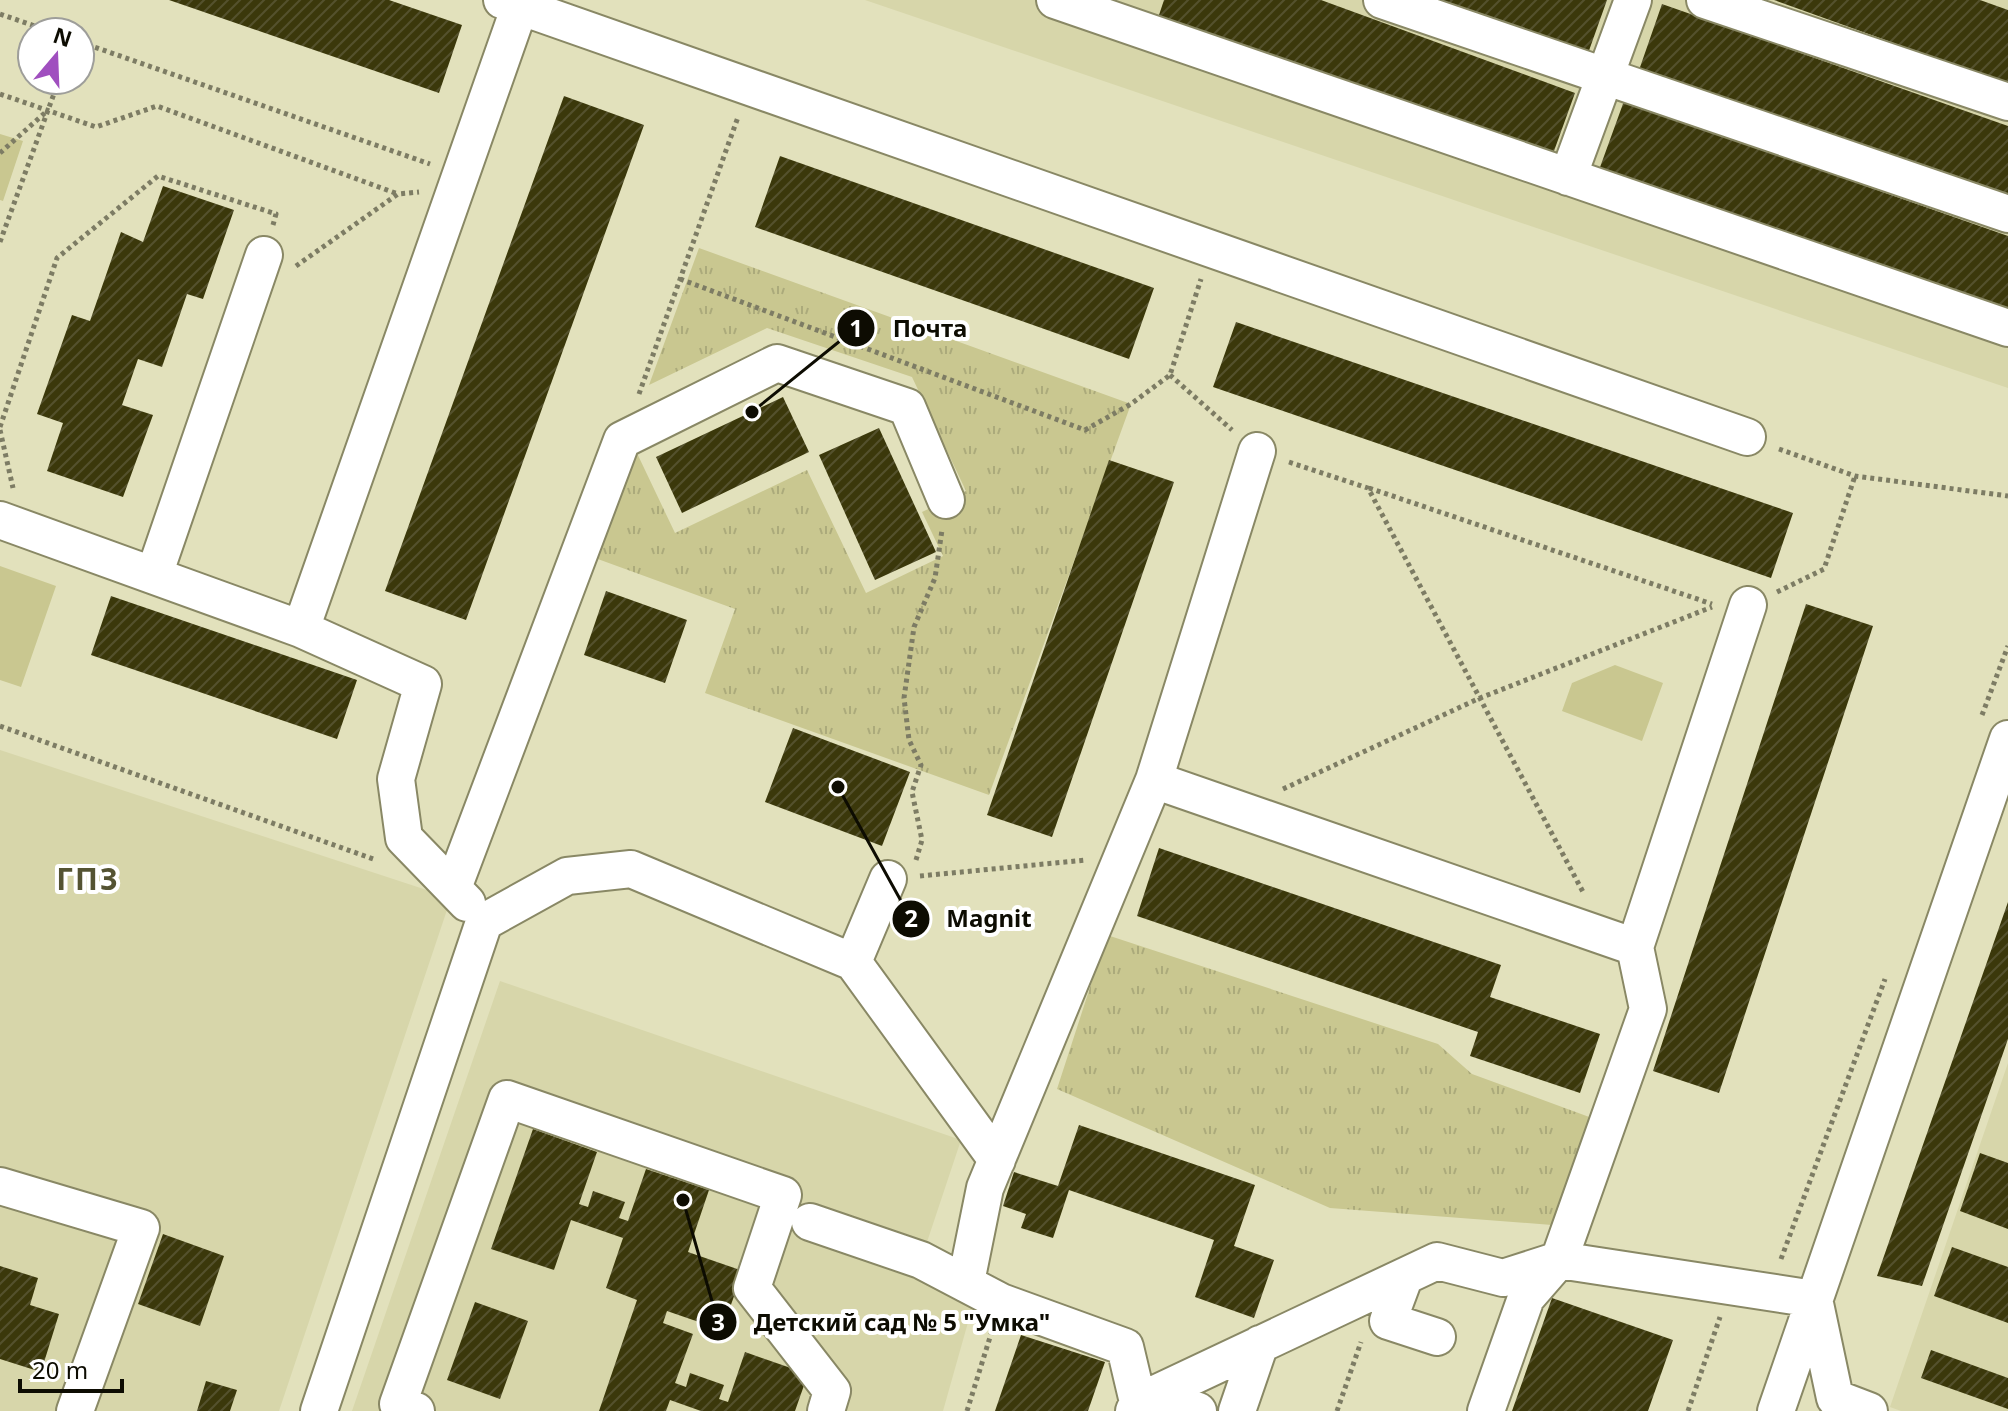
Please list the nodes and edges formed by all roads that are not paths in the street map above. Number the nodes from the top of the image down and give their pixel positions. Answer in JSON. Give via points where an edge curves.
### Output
{"nodes":[{"id":1,"x":1055,"y":0,"type":"edge"},
{"id":2,"x":1382,"y":0,"type":"edge"},
{"id":3,"x":1633,"y":0,"type":"edge"},
{"id":4,"x":1705,"y":0,"type":"edge"},
{"id":5,"x":511,"y":3,"type":"edge"},
{"id":6,"x":1132,"y":13,"type":"edge"},
{"id":7,"x":1605,"y":76,"type":"junction"},
{"id":8,"x":2008,"y":102,"type":"edge"},
{"id":9,"x":1568,"y":177,"type":"junction"},
{"id":10,"x":2008,"y":214,"type":"edge"},
{"id":11,"x":264,"y":255,"type":"road end"},
{"id":12,"x":2008,"y":328,"type":"edge"},
{"id":13,"x":1747,"y":437,"type":"road end"},
{"id":14,"x":1257,"y":451,"type":"road end"},
{"id":15,"x":946,"y":500,"type":"road end"},
{"id":16,"x":11,"y":524,"type":"edge"},
{"id":17,"x":154,"y":575,"type":"junction"},
{"id":18,"x":1748,"y":605,"type":"road end"},
{"id":19,"x":301,"y":629,"type":"junction"},
{"id":20,"x":1994,"y":729,"type":"edge"},
{"id":21,"x":1154,"y":780,"type":"junction"},
{"id":22,"x":900,"y":878,"type":"road end"},
{"id":23,"x":453,"y":888,"type":"junction"},
{"id":24,"x":484,"y":922,"type":"junction"},
{"id":25,"x":1621,"y":942,"type":"junction"},
{"id":26,"x":853,"y":962,"type":"junction"},
{"id":27,"x":997,"y":1160,"type":"junction"},
{"id":28,"x":0,"y":1186,"type":"edge"},
{"id":29,"x":810,"y":1222,"type":"dead end"},
{"id":30,"x":1559,"y":1260,"type":"junction"},
{"id":31,"x":966,"y":1282,"type":"junction"},
{"id":32,"x":1392,"y":1283,"type":"junction"},
{"id":33,"x":1814,"y":1299,"type":"junction"},
{"id":34,"x":1437,"y":1337,"type":"dead end"},
{"id":35,"x":1260,"y":1344,"type":"junction"},
{"id":36,"x":1141,"y":1403,"type":"edge"},
{"id":37,"x":75,"y":1411,"type":"edge"},
{"id":38,"x":319,"y":1411,"type":"edge"},
{"id":39,"x":416,"y":1411,"type":"edge"},
{"id":40,"x":826,"y":1411,"type":"edge"},
{"id":41,"x":1198,"y":1411,"type":"edge"},
{"id":42,"x":1237,"y":1411,"type":"edge"},
{"id":43,"x":1486,"y":1411,"type":"edge"},
{"id":44,"x":1776,"y":1411,"type":"edge"},
{"id":45,"x":1869,"y":1411,"type":"edge"}],
"edges":[{"from":1,"to":6,"type":"street"},
{"from":2,"to":7,"type":"street"},
{"from":3,"to":7,"type":"street"},
{"from":4,"to":8,"type":"street"},
{"from":5,"to":13,"type":"street"},
{"from":5,"to":19,"type":"street","via":[[459,181]]},
{"from":6,"to":9,"type":"street"},
{"from":7,"to":9,"type":"street"},
{"from":7,"to":10,"type":"street"},
{"from":9,"to":12,"type":"street"},
{"from":11,"to":17,"type":"street"},
{"from":14,"to":21,"type":"street"},
{"from":15,"to":23,"type":"street","via":[[907,407],[777,363],[622,440]]},
{"from":16,"to":17,"type":"street"},
{"from":17,"to":19,"type":"street"},
{"from":18,"to":25,"type":"street"},
{"from":19,"to":23,"type":"street","via":[[423,684],[396,779],[404,838]]},
{"from":20,"to":33,"type":"street"},
{"from":21,"to":25,"type":"street"},
{"from":21,"to":27,"type":"street"},
{"from":22,"to":26,"type":"street"},
{"from":23,"to":24,"type":"street"},
{"from":24,"to":26,"type":"street","via":[[567,876],[631,869]]},
{"from":24,"to":38,"type":"street"},
{"from":25,"to":30,"type":"street","via":[[1648,1009]]},
{"from":26,"to":27,"type":"street"},
{"from":27,"to":31,"type":"street","via":[[985,1188]]},
{"from":28,"to":37,"type":"street","via":[[141,1228]]},
{"from":29,"to":31,"type":"street","via":[[921,1260]]},
{"from":30,"to":32,"type":"street","via":[[1503,1278],[1437,1261]]},
{"from":30,"to":33,"type":"street"},
{"from":30,"to":43,"type":"street","via":[[1526,1298]]},
{"from":31,"to":36,"type":"street","via":[[1001,1302],[1125,1347]]},
{"from":32,"to":34,"type":"street","via":[[1388,1321]]},
{"from":32,"to":35,"type":"street"},
{"from":33,"to":44,"type":"street"},
{"from":33,"to":45,"type":"street","via":[[1835,1398]]},
{"from":35,"to":36,"type":"street"},
{"from":35,"to":42,"type":"street"},
{"from":36,"to":41,"type":"street"},
{"from":39,"to":40,"type":"street","via":[[398,1404],[507,1099],[783,1195],[752,1288],[832,1391]]}]}
